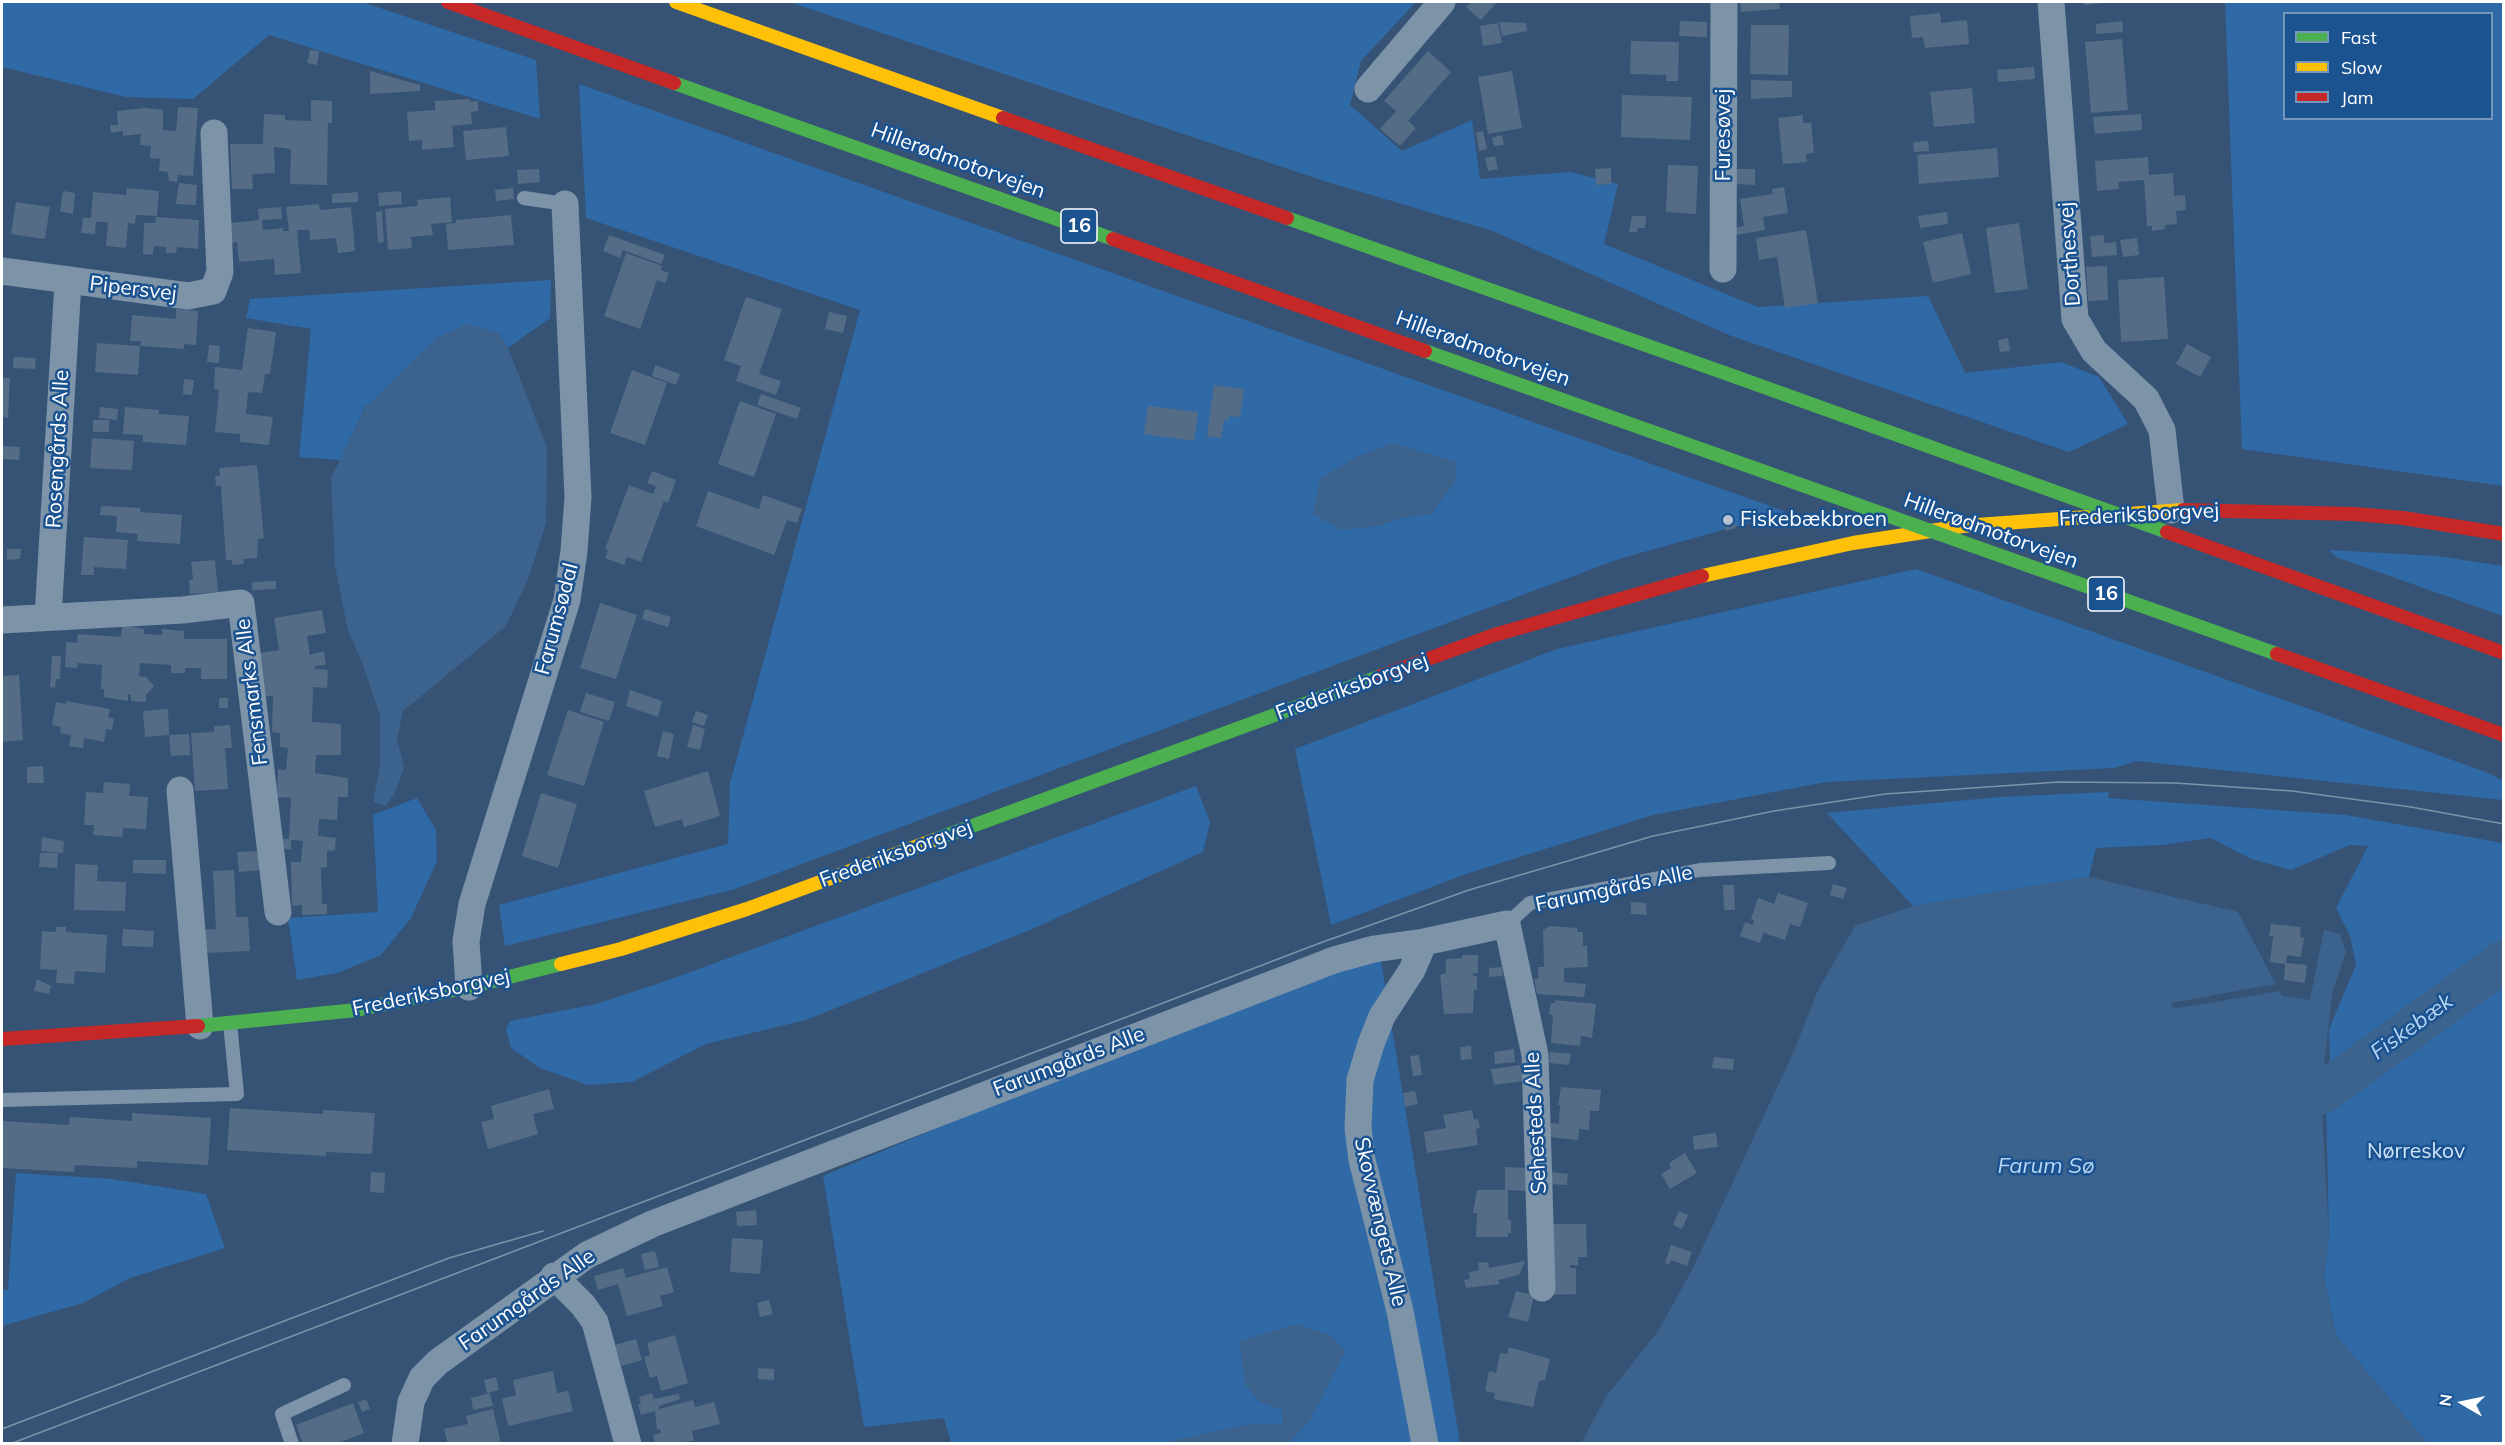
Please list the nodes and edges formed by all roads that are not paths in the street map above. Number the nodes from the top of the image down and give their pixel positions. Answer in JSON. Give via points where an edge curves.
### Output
{"nodes":[{"id":1,"x":448,"y":2,"type":"edge"},
{"id":2,"x":676,"y":2,"type":"edge"},
{"id":3,"x":1442,"y":2,"type":"edge"},
{"id":4,"x":1724,"y":2,"type":"edge"},
{"id":5,"x":2051,"y":2,"type":"edge"},
{"id":6,"x":1368,"y":89,"type":"dead end"},
{"id":7,"x":214,"y":132,"type":"dead end"},
{"id":8,"x":524,"y":198,"type":"dead end"},
{"id":9,"x":565,"y":204,"type":"joint"},
{"id":10,"x":1723,"y":269,"type":"dead end"},
{"id":11,"x":2,"y":271,"type":"edge"},
{"id":12,"x":69,"y":282,"type":"junction"},
{"id":13,"x":2171,"y":510,"type":"junction"},
{"id":14,"x":2504,"y":534,"type":"edge"},
{"id":15,"x":48,"y":616,"type":"junction"},
{"id":16,"x":2,"y":620,"type":"edge"},
{"id":17,"x":2504,"y":653,"type":"edge"},
{"id":18,"x":2504,"y":735,"type":"edge"},
{"id":19,"x":180,"y":790,"type":"dead end"},
{"id":20,"x":1829,"y":863,"type":"dead end"},
{"id":21,"x":278,"y":912,"type":"dead end"},
{"id":22,"x":1507,"y":924,"type":"junction"},
{"id":23,"x":1424,"y":942,"type":"junction"},
{"id":24,"x":469,"y":987,"type":"junction"},
{"id":25,"x":230,"y":1023,"type":"junction"},
{"id":26,"x":200,"y":1026,"type":"junction"},
{"id":27,"x":2,"y":1039,"type":"edge"},
{"id":28,"x":2,"y":1100,"type":"edge"},
{"id":29,"x":554,"y":1276,"type":"junction"},
{"id":30,"x":1542,"y":1288,"type":"dead end"},
{"id":31,"x":344,"y":1385,"type":"dead end"},
{"id":32,"x":292,"y":1443,"type":"edge"},
{"id":33,"x":405,"y":1443,"type":"edge"},
{"id":34,"x":628,"y":1443,"type":"edge"},
{"id":35,"x":1425,"y":1443,"type":"edge"}],
"edges":[{"from":1,"to":18,"type":"main road","name":"Hillerødmotorvejen","number":"16","bridge":true},
{"from":2,"to":17,"type":"main road","bridge":true},
{"from":3,"to":6,"type":"street"},
{"from":4,"to":10,"type":"street","name":"Furesøvej"},
{"from":5,"to":13,"type":"street","name":"Dorthesvej","via":[[2075,319],[2094,351],[2146,399],[2162,430]]},
{"from":7,"to":12,"type":"street","name":"Pipersvej","via":[[220,272],[213,291],[189,296]]},
{"from":8,"to":9,"type":"lane"},
{"from":9,"to":24,"type":"street","name":"Farumsødal","via":[[578,497],[574,552],[567,600],[472,904],[466,941]]},
{"from":11,"to":12,"type":"street","name":"Pipersvej"},
{"from":12,"to":15,"type":"street","name":"Rosengårds Alle"},
{"from":13,"to":14,"type":"main road","name":"Frederiksborgvej","via":[[2354,514]]},
{"from":13,"to":24,"type":"main road","name":"Frederiksborgvej","via":[[1963,526],[1860,542],[1744,565],[1614,599],[1484,639],[747,909],[621,949]]},
{"from":15,"to":16,"type":"street","name":"Fensmarks Alle"},
{"from":15,"to":21,"type":"street","name":"Fensmarks Alle","via":[[183,610],[241,603]]},
{"from":19,"to":26,"type":"street"},
{"from":20,"to":22,"type":"lane","name":"Farumgårds Alle","via":[[1700,870],[1530,903]]},
{"from":22,"to":23,"type":"street","name":"Farumgårds Alle"},
{"from":22,"to":30,"type":"street","name":"Sehesteds Alle","via":[[1535,1055]]},
{"from":23,"to":29,"type":"street","name":"Farumgårds Alle","via":[[1374,949],[1291,976],[652,1224],[587,1255]]},
{"from":23,"to":35,"type":"street","name":"Skovvængets Alle","via":[[1412,970],[1382,1016],[1371,1044],[1360,1080],[1358,1128],[1362,1160],[1400,1311]]},
{"from":24,"to":25,"type":"main road","name":"Frederiksborgvej","via":[[356,1010]]},
{"from":25,"to":26,"type":"main road","name":"Frederiksborgvej"},
{"from":25,"to":28,"type":"lane","via":[[237,1094]]},
{"from":26,"to":27,"type":"main road","name":"Frederiksborgvej"},
{"from":29,"to":33,"type":"street","name":"Farumgårds Alle","via":[[422,1378],[411,1402]]},
{"from":29,"to":34,"type":"street","via":[[595,1322]]},
{"from":31,"to":32,"type":"lane","via":[[282,1414]]}]}
